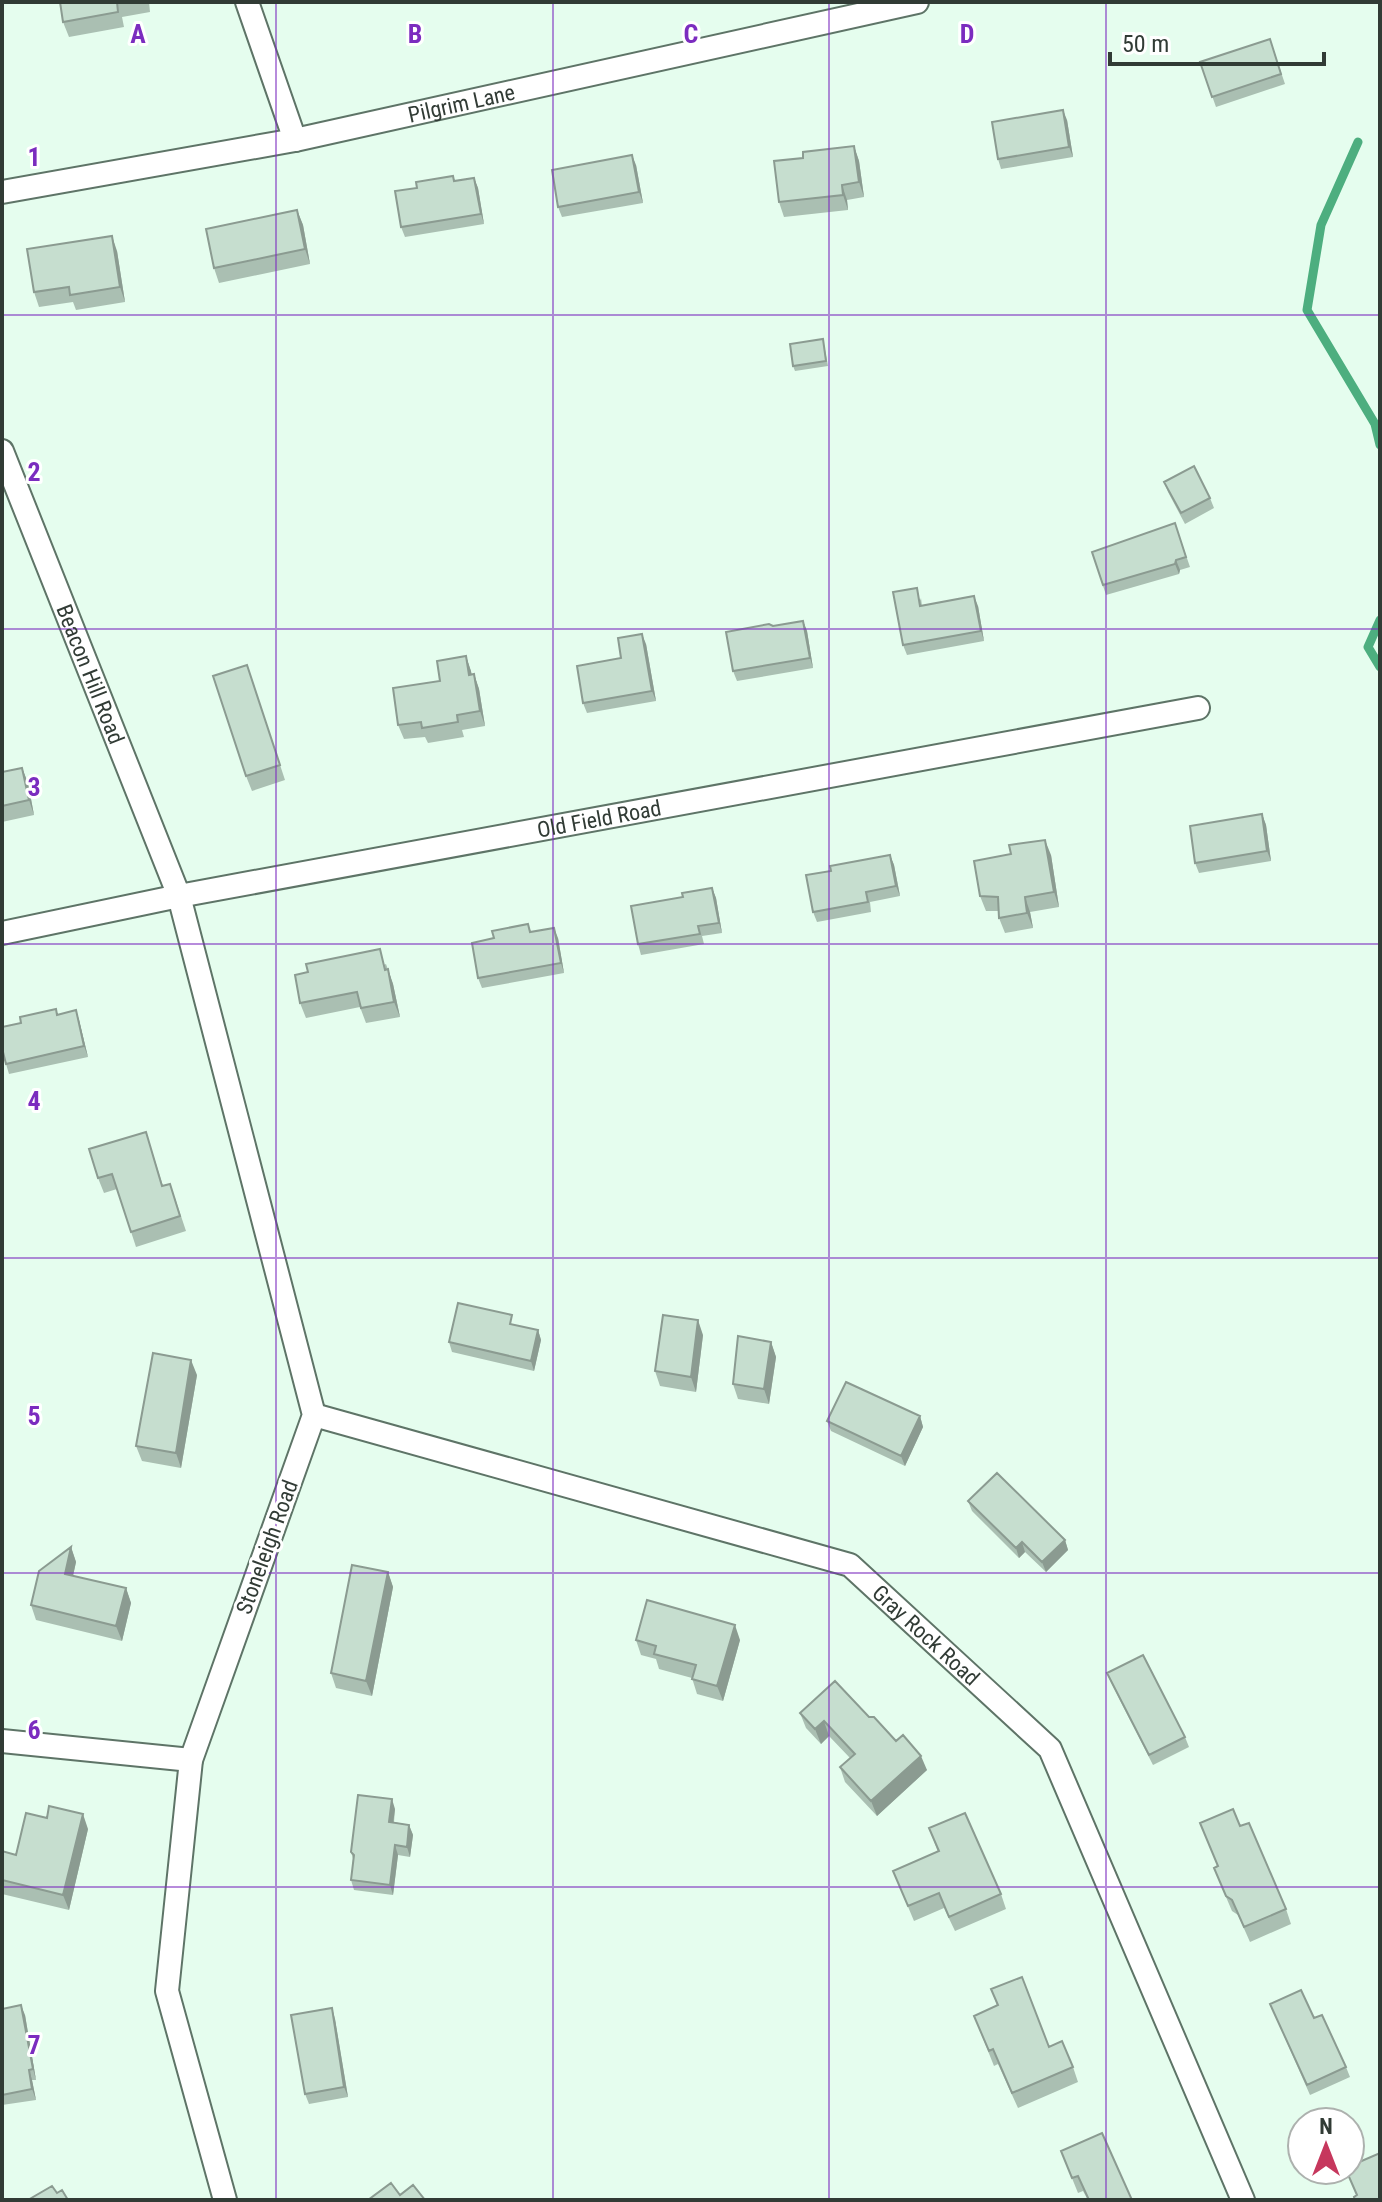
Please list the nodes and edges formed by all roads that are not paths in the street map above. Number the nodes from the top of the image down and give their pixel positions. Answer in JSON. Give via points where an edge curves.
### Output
{"nodes":[{"id":1,"x":247,"y":2,"type":"edge"},
{"id":2,"x":917,"y":2,"type":"edge"},
{"id":3,"x":295,"y":140,"type":"junction"},
{"id":4,"x":2,"y":192,"type":"edge"},
{"id":5,"x":2,"y":451,"type":"edge"},
{"id":6,"x":1198,"y":708,"type":"dead end"},
{"id":7,"x":179,"y":896,"type":"junction"},
{"id":8,"x":2,"y":933,"type":"edge"},
{"id":9,"x":314,"y":1415,"type":"junction"},
{"id":10,"x":2,"y":1741,"type":"edge"},
{"id":11,"x":191,"y":1760,"type":"junction"},
{"id":12,"x":225,"y":2200,"type":"edge"},
{"id":13,"x":1243,"y":2200,"type":"edge"}],
"edges":[{"from":1,"to":3,"type":"street"},
{"from":2,"to":3,"type":"street","name":"Pilgrim Lane"},
{"from":3,"to":4,"type":"street","name":"Pilgrim Lane"},
{"from":5,"to":7,"type":"street","name":"Beacon Hill Road"},
{"from":6,"to":7,"type":"street","name":"Old Field Road"},
{"from":7,"to":8,"type":"street","name":"Old Field Road"},
{"from":7,"to":9,"type":"street"},
{"from":9,"to":11,"type":"street","name":"Stoneleigh Road"},
{"from":9,"to":13,"type":"street","name":"Gray Rock Road","via":[[850,1565],[1050,1749]]},
{"from":10,"to":11,"type":"street"},
{"from":11,"to":12,"type":"street","name":"Stoneleigh Road","via":[[167,1991]]}]}
